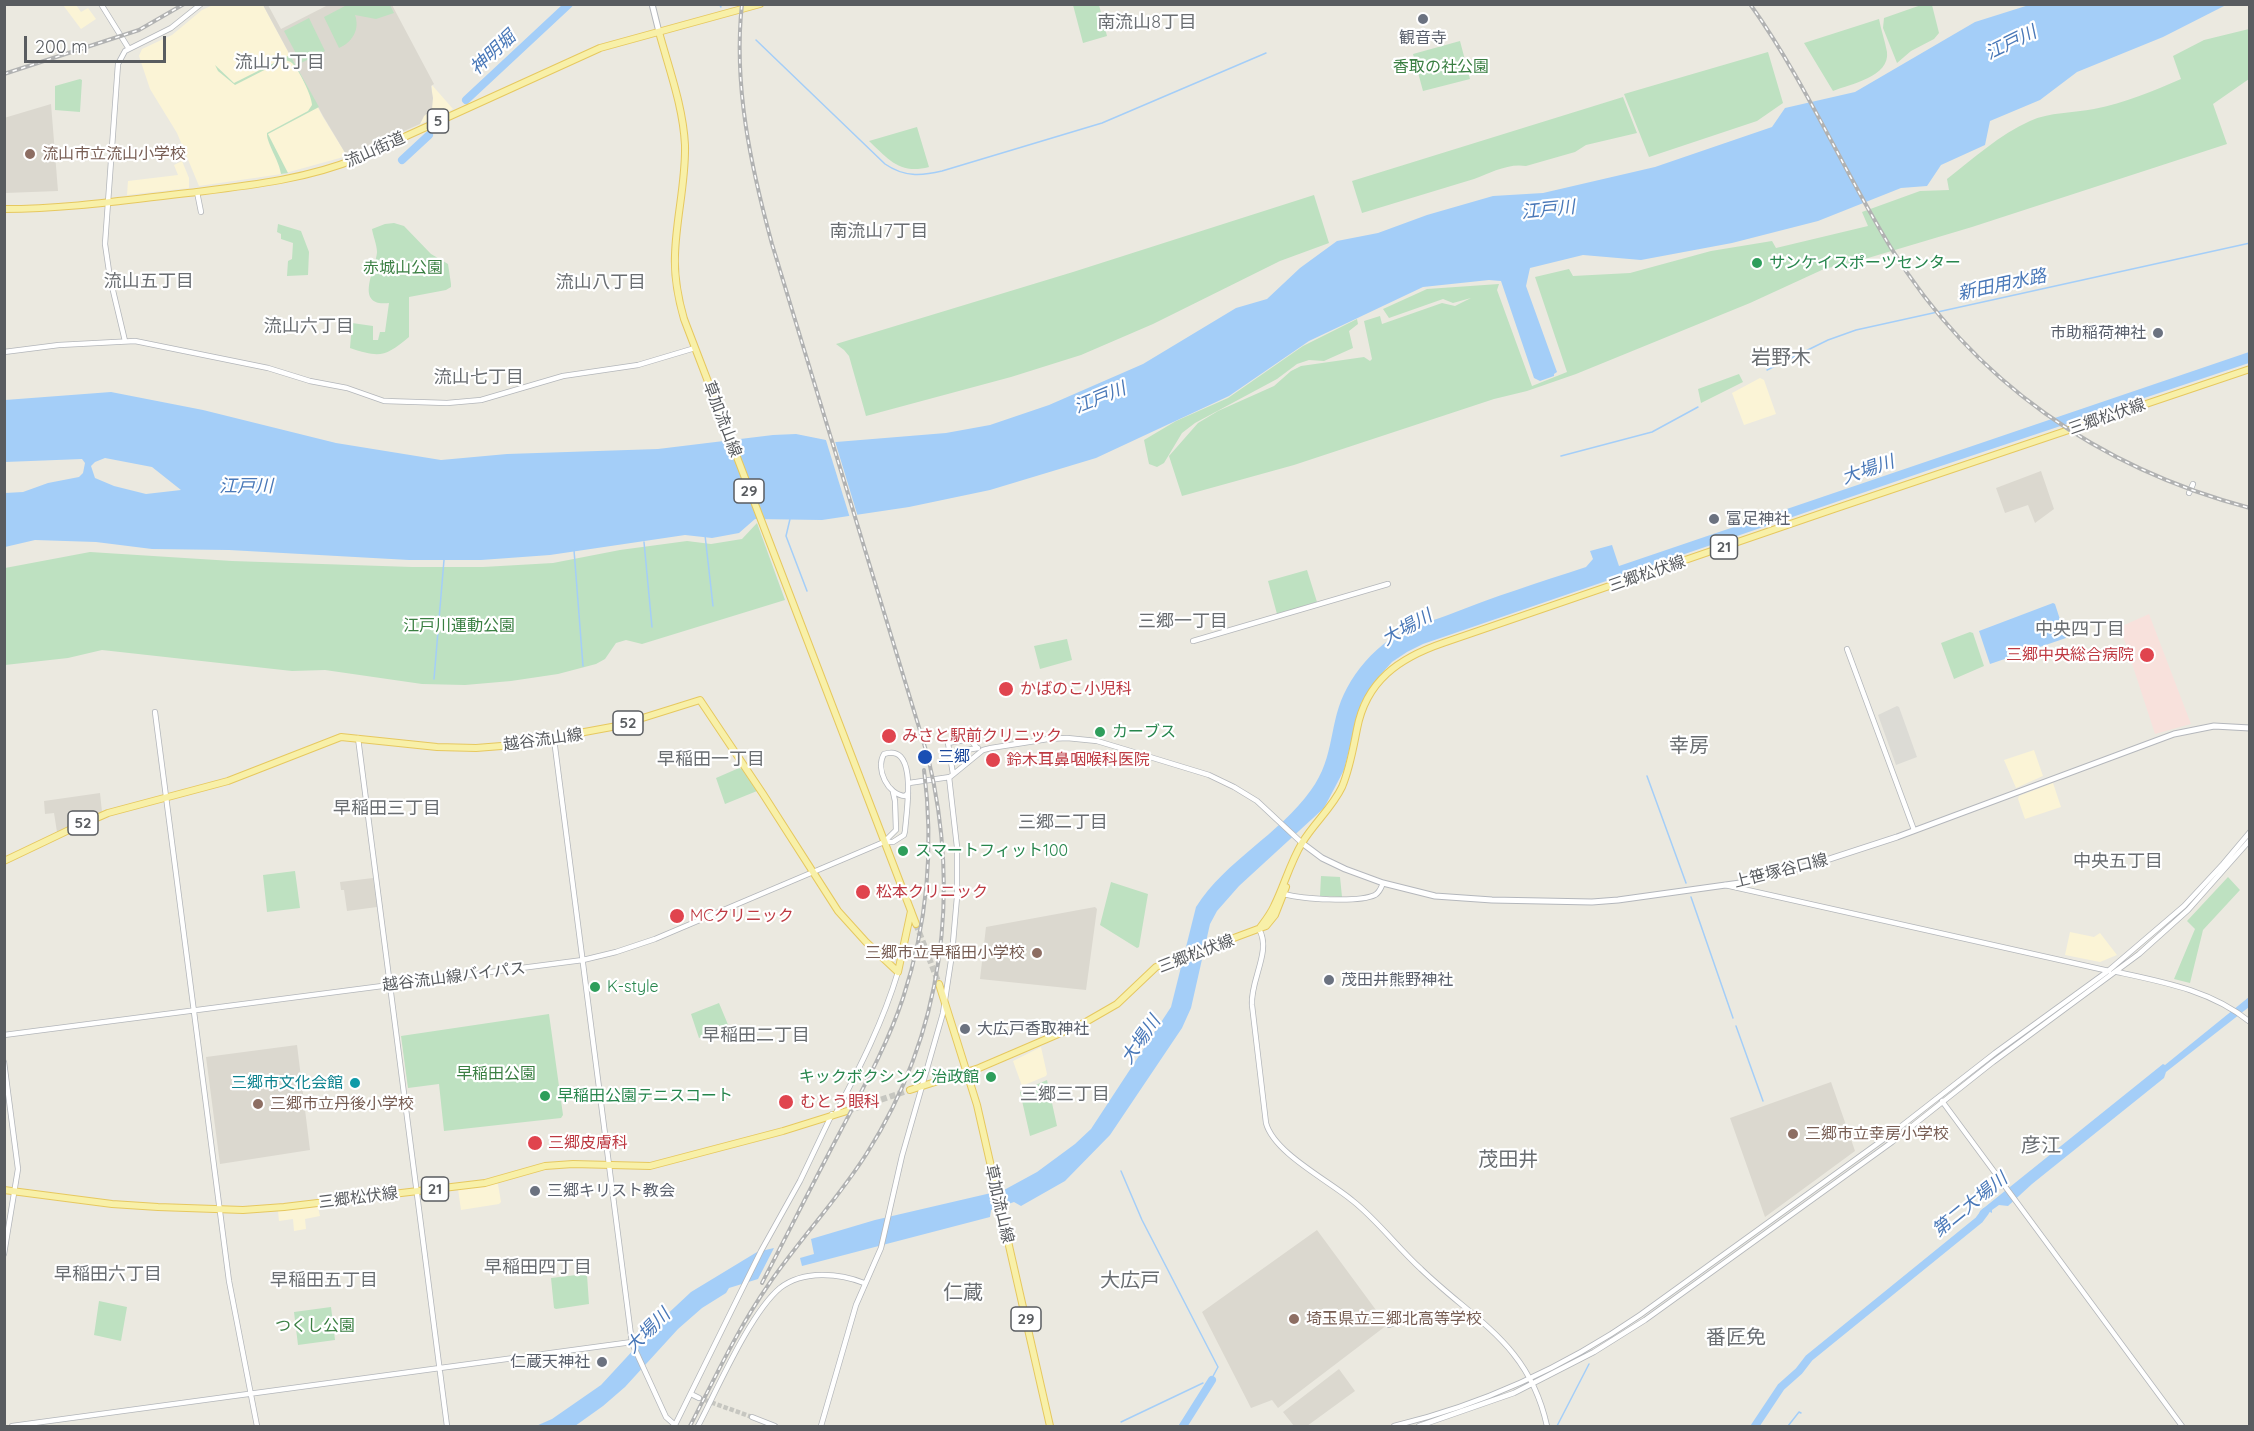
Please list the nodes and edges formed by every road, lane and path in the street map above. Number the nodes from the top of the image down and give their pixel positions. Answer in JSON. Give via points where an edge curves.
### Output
{"nodes":[{"id":1,"x":101,"y":4,"type":"edge"},
{"id":2,"x":201,"y":4,"type":"edge"},
{"id":3,"x":652,"y":4,"type":"edge"},
{"id":4,"x":760,"y":4,"type":"edge"},
{"id":5,"x":659,"y":32,"type":"junction"},
{"id":6,"x":129,"y":49,"type":"junction"},
{"id":7,"x":197,"y":192,"type":"junction"},
{"id":8,"x":108,"y":203,"type":"junction"},
{"id":9,"x":4,"y":209,"type":"edge"},
{"id":10,"x":201,"y":212,"type":"dead end"},
{"id":11,"x":125,"y":341,"type":"junction"},
{"id":12,"x":696,"y":351,"type":"junction"},
{"id":13,"x":4,"y":352,"type":"edge"},
{"id":14,"x":2250,"y":369,"type":"edge"},
{"id":15,"x":2193,"y":484,"type":"dead end"},
{"id":16,"x":2189,"y":493,"type":"dead end"},
{"id":17,"x":1388,"y":584,"type":"dead end"},
{"id":18,"x":1193,"y":641,"type":"dead end"},
{"id":19,"x":1847,"y":649,"type":"dead end"},
{"id":20,"x":155,"y":712,"type":"dead end"},
{"id":21,"x":2250,"y":728,"type":"edge"},
{"id":22,"x":358,"y":738,"type":"junction"},
{"id":23,"x":554,"y":739,"type":"junction"},
{"id":24,"x":980,"y":749,"type":"junction"},
{"id":25,"x":948,"y":753,"type":"junction"},
{"id":26,"x":951,"y":776,"type":"junction"},
{"id":27,"x":909,"y":783,"type":"junction"},
{"id":28,"x":893,"y":792,"type":"junction"},
{"id":29,"x":908,"y":793,"type":"junction"},
{"id":30,"x":166,"y":798,"type":"junction"},
{"id":31,"x":1914,"y":830,"type":"junction"},
{"id":32,"x":2250,"y":832,"type":"edge"},
{"id":33,"x":2250,"y":840,"type":"edge"},
{"id":34,"x":884,"y":842,"type":"junction"},
{"id":35,"x":1302,"y":843,"type":"junction"},
{"id":36,"x":4,"y":861,"type":"edge"},
{"id":37,"x":1294,"y":861,"type":"junction"},
{"id":38,"x":812,"y":873,"type":"junction"},
{"id":39,"x":1383,"y":883,"type":"junction"},
{"id":40,"x":1725,"y":885,"type":"junction"},
{"id":41,"x":1284,"y":894,"type":"junction"},
{"id":42,"x":911,"y":911,"type":"junction"},
{"id":43,"x":916,"y":924,"type":"tunnel mouth"},
{"id":44,"x":1259,"y":929,"type":"junction"},
{"id":45,"x":583,"y":960,"type":"junction"},
{"id":46,"x":2108,"y":971,"type":"junction"},
{"id":47,"x":898,"y":972,"type":"junction"},
{"id":48,"x":2117,"y":972,"type":"junction"},
{"id":49,"x":939,"y":984,"type":"tunnel mouth"},
{"id":50,"x":390,"y":985,"type":"junction"},
{"id":51,"x":945,"y":1000,"type":"junction"},
{"id":52,"x":194,"y":1010,"type":"junction"},
{"id":53,"x":2249,"y":1021,"type":"edge"},
{"id":54,"x":4,"y":1035,"type":"edge"},
{"id":55,"x":4,"y":1062,"type":"edge"},
{"id":56,"x":968,"y":1072,"type":"junction"},
{"id":57,"x":922,"y":1087,"type":"junction"},
{"id":58,"x":910,"y":1090,"type":"tunnel mouth"},
{"id":59,"x":1938,"y":1097,"type":"junction"},
{"id":60,"x":1943,"y":1103,"type":"junction"},
{"id":61,"x":847,"y":1111,"type":"tunnel mouth"},
{"id":62,"x":834,"y":1114,"type":"junction"},
{"id":63,"x":609,"y":1166,"type":"junction"},
{"id":64,"x":4,"y":1190,"type":"edge"},
{"id":65,"x":417,"y":1191,"type":"junction"},
{"id":66,"x":15,"y":1192,"type":"junction"},
{"id":67,"x":220,"y":1210,"type":"junction"},
{"id":68,"x":1373,"y":1219,"type":"junction"},
{"id":69,"x":1368,"y":1224,"type":"dead end"},
{"id":70,"x":4,"y":1254,"type":"edge"},
{"id":71,"x":864,"y":1283,"type":"junction"},
{"id":72,"x":633,"y":1345,"type":"junction"},
{"id":73,"x":440,"y":1369,"type":"junction"},
{"id":74,"x":1529,"y":1377,"type":"junction"},
{"id":75,"x":1532,"y":1384,"type":"junction"},
{"id":76,"x":249,"y":1394,"type":"junction"},
{"id":77,"x":691,"y":1394,"type":"junction"},
{"id":78,"x":699,"y":1398,"type":"tunnel mouth"},
{"id":79,"x":752,"y":1417,"type":"tunnel mouth"},
{"id":80,"x":12,"y":1426,"type":"edge"},
{"id":81,"x":257,"y":1426,"type":"edge"},
{"id":82,"x":447,"y":1426,"type":"edge"},
{"id":83,"x":675,"y":1426,"type":"edge"},
{"id":84,"x":698,"y":1426,"type":"edge"},
{"id":85,"x":775,"y":1426,"type":"edge"},
{"id":86,"x":821,"y":1426,"type":"edge"},
{"id":87,"x":1050,"y":1426,"type":"edge"},
{"id":88,"x":1394,"y":1426,"type":"edge"},
{"id":89,"x":1419,"y":1426,"type":"edge"},
{"id":90,"x":1546,"y":1426,"type":"edge"},
{"id":91,"x":2182,"y":1426,"type":"edge"}],
"edges":[{"from":1,"to":6,"type":"street"},
{"from":2,"to":6,"type":"street","via":[[171,28]]},
{"from":3,"to":5,"type":"main road"},
{"from":4,"to":5,"type":"main road","name":"流山街道","number":"5"},
{"from":5,"to":7,"type":"main road","name":"流山街道","number":"5","via":[[581,56],[337,166],[292,178]]},
{"from":5,"to":12,"type":"main road","name":"草加流山線","number":"29","via":[[684,132],[675,276]]},
{"from":6,"to":8,"type":"street","via":[[118,64]]},
{"from":7,"to":8,"type":"main road","name":"流山街道","number":"5"},
{"from":7,"to":10,"type":"street"},
{"from":8,"to":9,"type":"main road","name":"流山街道","number":"5"},
{"from":8,"to":11,"type":"street","via":[[106,253]]},
{"from":11,"to":12,"type":"street","via":[[232,359],[384,401],[434,403],[481,400],[563,376],[638,365]]},
{"from":11,"to":13,"type":"street"},
{"from":12,"to":34,"type":"main road","name":"草加流山線","number":"29"},
{"from":14,"to":35,"type":"main road","name":"三郷松伏線","number":"21","via":[[1413,654],[1387,672],[1370,694],[1341,788]]},
{"from":15,"to":16,"type":"street"},
{"from":17,"to":18,"type":"street"},
{"from":19,"to":31,"type":"street"},
{"from":20,"to":30,"type":"street"},
{"from":21,"to":31,"type":"main road","name":"上笹塚谷口線","via":[[2214,726],[2174,734]]},
{"from":22,"to":23,"type":"main road","name":"越谷流山線","number":"52","via":[[456,748]]},
{"from":22,"to":30,"type":"main road","name":"越谷流山線","number":"52","via":[[337,738],[228,781]]},
{"from":22,"to":50,"type":"street"},
{"from":23,"to":38,"type":"main road","name":"越谷流山線","number":"52","via":[[617,726],[700,700]]},
{"from":23,"to":45,"type":"street"},
{"from":24,"to":25,"type":"street"},
{"from":24,"to":25,"type":"street","via":[[970,739],[950,742]]},
{"from":24,"to":26,"type":"street"},
{"from":24,"to":35,"type":"street","via":[[1048,738],[1097,741],[1221,780],[1248,795]]},
{"from":25,"to":26,"type":"street"},
{"from":26,"to":27,"type":"street"},
{"from":26,"to":51,"type":"street","via":[[957,897]]},
{"from":27,"to":28,"type":"street","via":[[899,755],[884,754],[881,763]]},
{"from":27,"to":29,"type":"street"},
{"from":28,"to":29,"type":"street","via":[[904,797]]},
{"from":28,"to":34,"type":"street","via":[[896,830]]},
{"from":29,"to":34,"type":"street","name":"越谷流山線バイパス","via":[[904,835]]},
{"from":30,"to":36,"type":"main road","name":"越谷流山線","number":"52","via":[[89,821]]},
{"from":30,"to":52,"type":"street"},
{"from":31,"to":40,"type":"main road","name":"上笹塚谷口線","via":[[1800,868]]},
{"from":32,"to":46,"type":"street","via":[[2184,906]]},
{"from":33,"to":48,"type":"street","via":[[2188,910]]},
{"from":34,"to":38,"type":"street","name":"越谷流山線バイパス"},
{"from":34,"to":42,"type":"main road","name":"草加流山線","number":"29"},
{"from":35,"to":37,"type":"main road","name":"三郷松伏線","number":"21"},
{"from":35,"to":39,"type":"main road","name":"上笹塚谷口線","via":[[1338,867]]},
{"from":37,"to":41,"type":"main road","name":"三郷松伏線","number":"21"},
{"from":37,"to":44,"type":"main road","name":"三郷松伏線","number":"21","via":[[1273,910]]},
{"from":38,"to":45,"type":"street","name":"越谷流山線バイパス","via":[[656,939]]},
{"from":38,"to":47,"type":"main road","name":"越谷流山線","number":"52","via":[[849,925]]},
{"from":39,"to":40,"type":"main road","name":"上笹塚谷口線","via":[[1454,898],[1584,902]]},
{"from":39,"to":41,"type":"street","via":[[1376,894],[1354,898]]},
{"from":40,"to":46,"type":"street"},
{"from":41,"to":44,"type":"main road","name":"三郷松伏線","number":"21","via":[[1272,920]]},
{"from":42,"to":43,"type":"main road","name":"草加流山線","number":"29"},
{"from":42,"to":47,"type":"main road"},
{"from":44,"to":56,"type":"main road","name":"三郷松伏線","number":"21","via":[[1179,957],[1151,971],[1104,1013]]},
{"from":44,"to":68,"type":"street","via":[[1265,942],[1251,997],[1267,1129],[1283,1150]]},
{"from":45,"to":50,"type":"street","name":"越谷流山線バイパス"},
{"from":45,"to":63,"type":"street"},
{"from":46,"to":48,"type":"street"},
{"from":46,"to":59,"type":"street"},
{"from":47,"to":62,"type":"street","via":[[878,1029]]},
{"from":48,"to":53,"type":"street","via":[[2189,989],[2228,1006]]},
{"from":48,"to":60,"type":"street"},
{"from":49,"to":51,"type":"main road","name":"草加流山線","number":"29"},
{"from":50,"to":52,"type":"street","name":"越谷流山線バイパス"},
{"from":50,"to":65,"type":"street"},
{"from":51,"to":56,"type":"main road","name":"草加流山線","number":"29"},
{"from":51,"to":57,"type":"street"},
{"from":52,"to":54,"type":"street","name":"越谷流山線バイパス"},
{"from":52,"to":67,"type":"street"},
{"from":55,"to":66,"type":"street","via":[[18,1169]]},
{"from":56,"to":57,"type":"main road","name":"三郷松伏線","number":"21"},
{"from":56,"to":87,"type":"main road","name":"草加流山線","number":"29"},
{"from":57,"to":58,"type":"main road","name":"三郷松伏線","number":"21"},
{"from":57,"to":71,"type":"street","via":[[881,1248]]},
{"from":59,"to":60,"type":"street"},
{"from":59,"to":74,"type":"street","via":[[1640,1315],[1598,1342]]},
{"from":60,"to":75,"type":"street","via":[[1645,1320]]},
{"from":60,"to":91,"type":"street"},
{"from":61,"to":62,"type":"main road","name":"三郷松伏線","number":"21"},
{"from":62,"to":63,"type":"main road","name":"三郷松伏線","number":"21","via":[[650,1167]]},
{"from":62,"to":77,"type":"street"},
{"from":63,"to":65,"type":"main road","name":"三郷松伏線","number":"21","via":[[545,1166],[485,1183]]},
{"from":63,"to":72,"type":"street"},
{"from":64,"to":66,"type":"main road","name":"三郷松伏線","number":"21"},
{"from":65,"to":67,"type":"main road","name":"三郷松伏線","number":"21","via":[[284,1207]]},
{"from":65,"to":73,"type":"street"},
{"from":66,"to":67,"type":"main road","name":"三郷松伏線","number":"21","via":[[112,1204]]},
{"from":66,"to":70,"type":"street"},
{"from":67,"to":76,"type":"street"},
{"from":68,"to":69,"type":"street"},
{"from":68,"to":74,"type":"street","via":[[1423,1271],[1507,1345]]},
{"from":71,"to":84,"type":"street","via":[[829,1274],[781,1287],[751,1326]]},
{"from":71,"to":86,"type":"street"},
{"from":72,"to":73,"type":"street"},
{"from":72,"to":83,"type":"street","via":[[666,1417]]},
{"from":73,"to":76,"type":"street"},
{"from":73,"to":82,"type":"street"},
{"from":74,"to":75,"type":"street"},
{"from":74,"to":88,"type":"street","via":[[1485,1397]]},
{"from":75,"to":89,"type":"street"},
{"from":75,"to":90,"type":"street"},
{"from":76,"to":80,"type":"street"},
{"from":76,"to":81,"type":"street"},
{"from":77,"to":78,"type":"street"},
{"from":77,"to":83,"type":"street"},
{"from":79,"to":85,"type":"street"}]}
